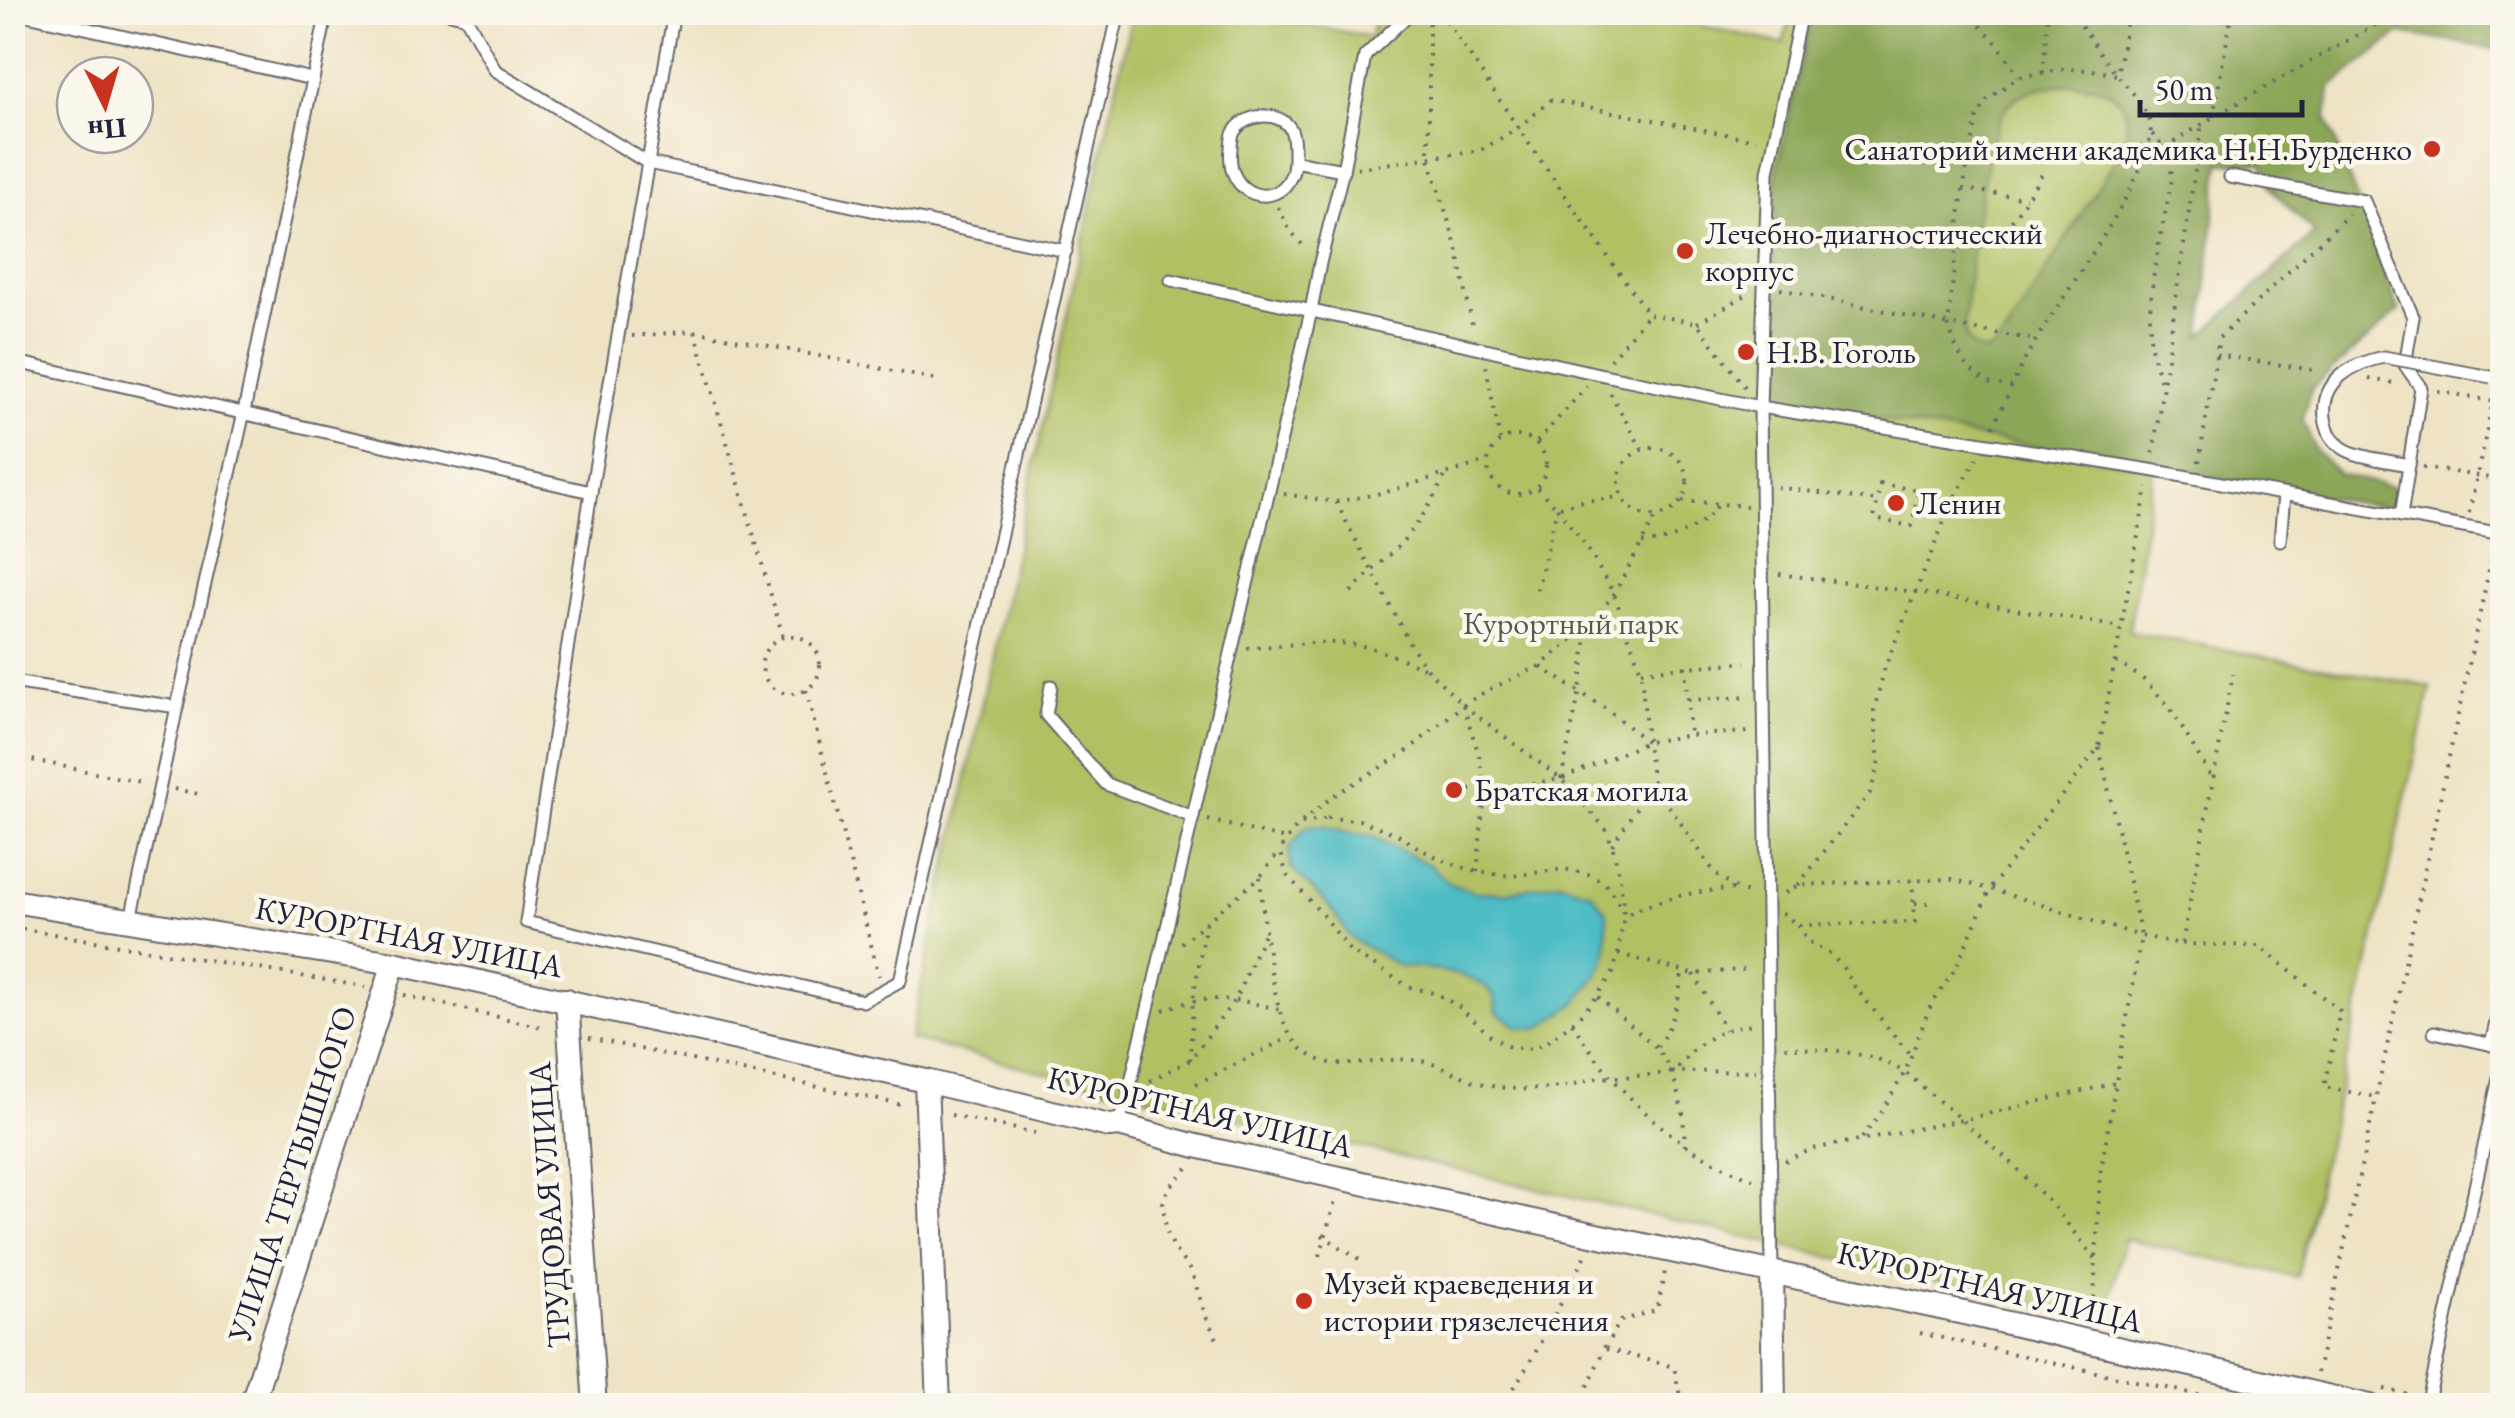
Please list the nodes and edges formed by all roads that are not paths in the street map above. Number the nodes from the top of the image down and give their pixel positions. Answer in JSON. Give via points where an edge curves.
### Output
{"nodes":[{"id":1,"x":14,"y":12,"type":"edge"},
{"id":2,"x":326,"y":12,"type":"edge"},
{"id":3,"x":446,"y":12,"type":"edge"},
{"id":4,"x":674,"y":12,"type":"edge"},
{"id":5,"x":1119,"y":12,"type":"edge"},
{"id":6,"x":1411,"y":12,"type":"edge"},
{"id":7,"x":1802,"y":12,"type":"edge"},
{"id":8,"x":62,"y":18,"type":"edge"},
{"id":9,"x":312,"y":79,"type":"junction"},
{"id":10,"x":1294,"y":161,"type":"junction"},
{"id":11,"x":648,"y":164,"type":"junction"},
{"id":12,"x":1343,"y":170,"type":"junction"},
{"id":13,"x":2230,"y":176,"type":"dead end"},
{"id":14,"x":1066,"y":251,"type":"junction"},
{"id":15,"x":1172,"y":280,"type":"dead end"},
{"id":16,"x":1311,"y":311,"type":"junction"},
{"id":17,"x":12,"y":362,"type":"edge"},
{"id":18,"x":2491,"y":376,"type":"dead end"},
{"id":19,"x":1760,"y":407,"type":"junction"},
{"id":20,"x":244,"y":412,"type":"junction"},
{"id":21,"x":2408,"y":465,"type":"junction"},
{"id":22,"x":592,"y":492,"type":"junction"},
{"id":23,"x":2284,"y":495,"type":"junction"},
{"id":24,"x":2400,"y":516,"type":"junction"},
{"id":25,"x":2500,"y":533,"type":"edge"},
{"id":26,"x":2280,"y":540,"type":"dead end"},
{"id":27,"x":12,"y":682,"type":"edge"},
{"id":28,"x":1052,"y":686,"type":"dead end"},
{"id":29,"x":177,"y":707,"type":"junction"},
{"id":30,"x":1194,"y":816,"type":"junction"},
{"id":31,"x":12,"y":901,"type":"edge"},
{"id":32,"x":131,"y":919,"type":"junction"},
{"id":33,"x":394,"y":963,"type":"junction"},
{"id":34,"x":2502,"y":996,"type":"edge"},
{"id":35,"x":568,"y":1000,"type":"junction"},
{"id":36,"x":2434,"y":1032,"type":"dead end"},
{"id":37,"x":2497,"y":1046,"type":"edge"},
{"id":38,"x":2502,"y":1064,"type":"edge"},
{"id":39,"x":926,"y":1081,"type":"junction"},
{"id":40,"x":1129,"y":1090,"type":"road end"},
{"id":41,"x":1772,"y":1272,"type":"junction"},
{"id":42,"x":252,"y":1406,"type":"edge"},
{"id":43,"x":595,"y":1406,"type":"edge"},
{"id":44,"x":939,"y":1406,"type":"edge"},
{"id":45,"x":1774,"y":1406,"type":"edge"},
{"id":46,"x":2370,"y":1406,"type":"edge"},
{"id":47,"x":2427,"y":1406,"type":"edge"}],
"edges":[{"from":1,"to":8,"type":"lane"},
{"from":2,"to":9,"type":"lane"},
{"from":3,"to":11,"type":"lane","via":[[466,17],[495,70]]},
{"from":4,"to":11,"type":"lane"},
{"from":5,"to":14,"type":"lane"},
{"from":6,"to":12,"type":"lane","via":[[1365,56]]},
{"from":7,"to":19,"type":"lane","via":[[1768,172]]},
{"from":8,"to":9,"type":"lane"},
{"from":9,"to":20,"type":"lane"},
{"from":10,"to":10,"type":"lane","via":[[1289,126],[1277,118],[1243,120],[1233,134],[1230,159],[1240,188],[1272,194],[1292,176]]},
{"from":10,"to":12,"type":"lane"},
{"from":11,"to":14,"type":"lane"},
{"from":11,"to":22,"type":"lane"},
{"from":12,"to":16,"type":"lane"},
{"from":13,"to":21,"type":"lane","via":[[2364,201],[2412,317],[2405,365],[2421,388]]},
{"from":14,"to":22,"type":"lane","via":[[900,981],[863,1001],[526,922]]},
{"from":15,"to":16,"type":"lane"},
{"from":16,"to":19,"type":"lane"},
{"from":16,"to":30,"type":"lane"},
{"from":17,"to":20,"type":"lane"},
{"from":18,"to":21,"type":"lane","bridge":true,"via":[[2384,358],[2348,370],[2327,393],[2329,434],[2349,452]]},
{"from":19,"to":23,"type":"lane"},
{"from":19,"to":41,"type":"lane"},
{"from":20,"to":22,"type":"lane"},
{"from":20,"to":29,"type":"lane"},
{"from":21,"to":24,"type":"lane"},
{"from":23,"to":24,"type":"lane"},
{"from":23,"to":26,"type":"lane"},
{"from":24,"to":25,"type":"lane"},
{"from":27,"to":29,"type":"lane"},
{"from":28,"to":30,"type":"lane","via":[[1046,716],[1106,784]]},
{"from":29,"to":32,"type":"lane"},
{"from":30,"to":40,"type":"lane"},
{"from":31,"to":32,"type":"street","name":"КУРОРТНАЯ УЛИЦА"},
{"from":32,"to":33,"type":"street","name":"КУРОРТНАЯ УЛИЦА"},
{"from":33,"to":35,"type":"street","name":"КУРОРТНАЯ УЛИЦА"},
{"from":33,"to":42,"type":"street","name":"УЛИЦА ТЕРТЫШНОГО"},
{"from":34,"to":37,"type":"lane"},
{"from":35,"to":39,"type":"street","name":"КУРОРТНАЯ УЛИЦА"},
{"from":35,"to":43,"type":"street","name":"ТРУДОВАЯ УЛИЦА"},
{"from":36,"to":37,"type":"lane"},
{"from":38,"to":47,"type":"lane"},
{"from":39,"to":41,"type":"street","name":"КУРОРТНАЯ УЛИЦА","via":[[1110,1126],[1122,1115],[1196,1146]]},
{"from":39,"to":44,"type":"street"},
{"from":41,"to":45,"type":"street"},
{"from":41,"to":46,"type":"street","name":"КУРОРТНАЯ УЛИЦА"}]}
